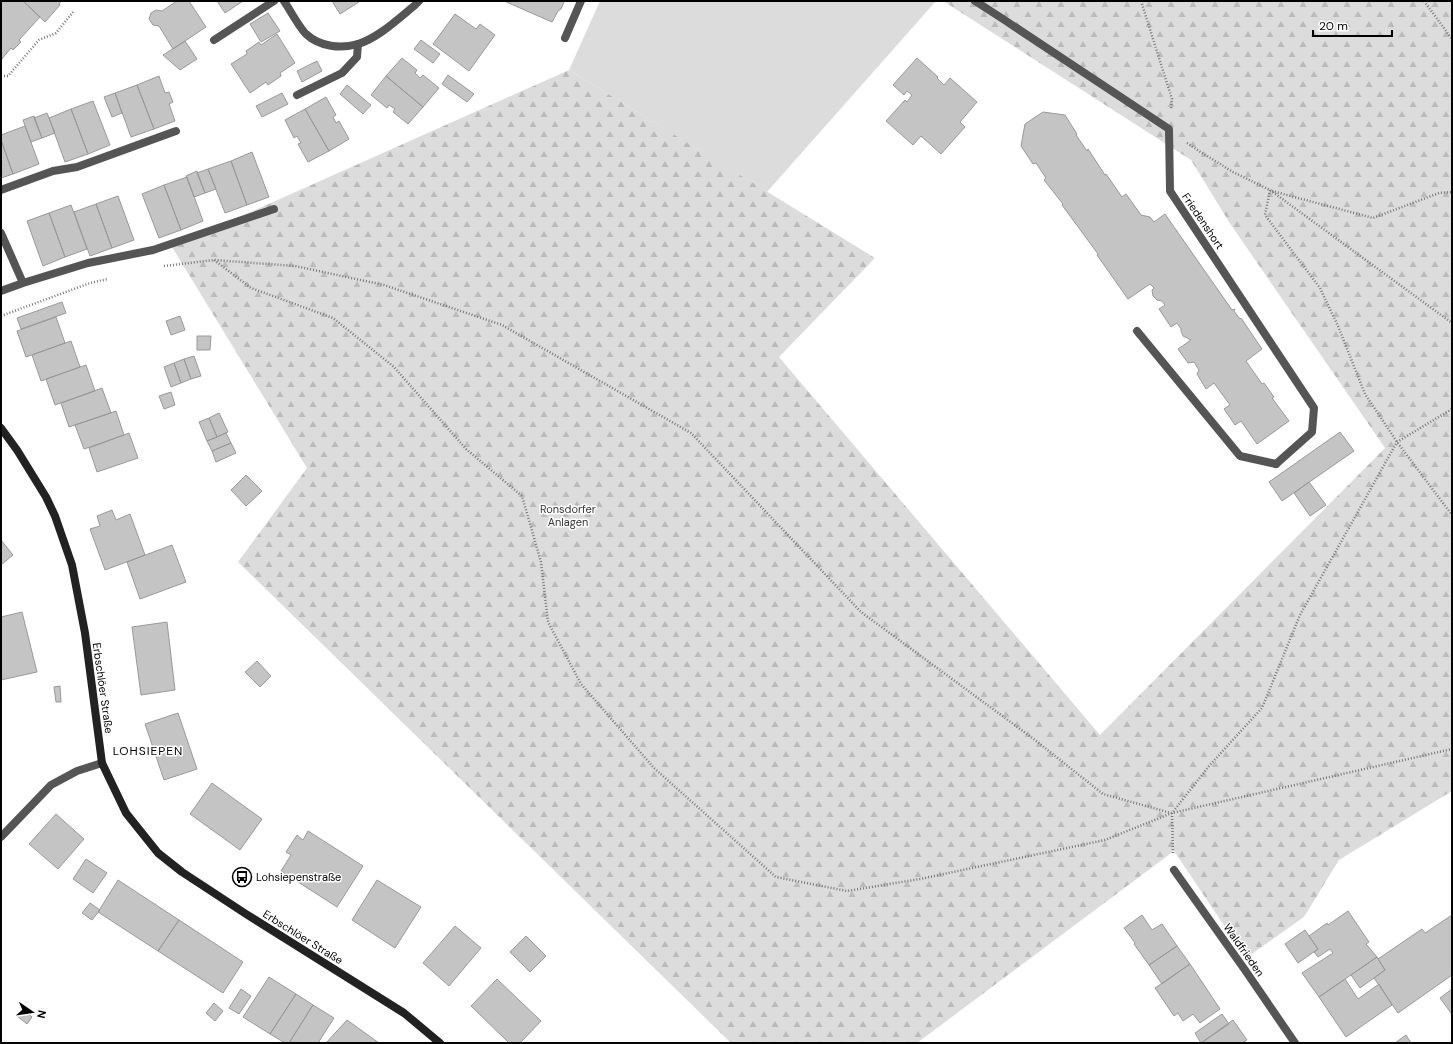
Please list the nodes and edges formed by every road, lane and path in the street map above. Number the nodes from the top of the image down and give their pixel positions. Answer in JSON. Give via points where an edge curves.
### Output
{"nodes":[{"id":1,"x":274,"y":1,"type":"edge"},
{"id":2,"x":284,"y":1,"type":"edge"},
{"id":3,"x":419,"y":1,"type":"edge"},
{"id":4,"x":581,"y":1,"type":"edge"},
{"id":5,"x":975,"y":1,"type":"edge"},
{"id":6,"x":1141,"y":1,"type":"edge"},
{"id":7,"x":1424,"y":1,"type":"edge"},
{"id":8,"x":74,"y":11,"type":"dead end"},
{"id":9,"x":565,"y":38,"type":"dead end"},
{"id":10,"x":1452,"y":39,"type":"edge"},
{"id":11,"x":214,"y":40,"type":"dead end"},
{"id":12,"x":358,"y":44,"type":"junction"},
{"id":13,"x":1,"y":76,"type":"edge"},
{"id":14,"x":297,"y":95,"type":"dead end"},
{"id":15,"x":1168,"y":129,"type":"junction"},
{"id":16,"x":176,"y":131,"type":"dead end"},
{"id":17,"x":1,"y":190,"type":"edge"},
{"id":18,"x":1270,"y":190,"type":"junction"},
{"id":19,"x":1452,"y":192,"type":"edge"},
{"id":20,"x":274,"y":208,"type":"dead end"},
{"id":21,"x":1,"y":233,"type":"edge"},
{"id":22,"x":214,"y":260,"type":"junction"},
{"id":23,"x":157,"y":267,"type":"dead end"},
{"id":24,"x":112,"y":278,"type":"dead end"},
{"id":25,"x":23,"y":283,"type":"junction"},
{"id":26,"x":1,"y":291,"type":"edge"},
{"id":27,"x":1,"y":316,"type":"edge"},
{"id":28,"x":1452,"y":323,"type":"edge"},
{"id":29,"x":1138,"y":331,"type":"dead end"},
{"id":30,"x":1452,"y":409,"type":"edge"},
{"id":31,"x":1,"y":428,"type":"edge"},
{"id":32,"x":1397,"y":442,"type":"junction"},
{"id":33,"x":1452,"y":515,"type":"edge"},
{"id":34,"x":1452,"y":749,"type":"edge"},
{"id":35,"x":102,"y":763,"type":"junction"},
{"id":36,"x":1172,"y":813,"type":"junction"},
{"id":37,"x":1,"y":837,"type":"edge"},
{"id":38,"x":1174,"y":870,"type":"joint"},
{"id":39,"x":440,"y":1043,"type":"edge"},
{"id":40,"x":1295,"y":1043,"type":"edge"}],
"edges":[{"from":1,"to":11,"type":"street"},
{"from":2,"to":12,"type":"street","via":[[306,34],[322,44],[338,47]]},
{"from":3,"to":12,"type":"street","via":[[377,34]]},
{"from":4,"to":9,"type":"street"},
{"from":5,"to":15,"type":"street"},
{"from":6,"to":15,"type":"path","via":[[1172,99]]},
{"from":7,"to":10,"type":"path"},
{"from":8,"to":13,"type":"path","via":[[56,33],[38,40],[8,76]]},
{"from":12,"to":14,"type":"street","via":[[357,57],[342,73]]},
{"from":15,"to":18,"type":"path","via":[[1199,152]]},
{"from":15,"to":29,"type":"street","name":"Friedenshort","via":[[1170,191],[1314,408],[1312,432],[1276,464],[1240,456]]},
{"from":16,"to":17,"type":"street","via":[[77,167],[53,171]]},
{"from":18,"to":19,"type":"path","via":[[1373,218],[1439,193]]},
{"from":18,"to":28,"type":"path"},
{"from":18,"to":32,"type":"path","via":[[1265,215],[1320,288],[1365,394]]},
{"from":20,"to":25,"type":"street","via":[[153,250],[88,263]]},
{"from":21,"to":25,"type":"street"},
{"from":22,"to":23,"type":"path"},
{"from":22,"to":36,"type":"path","via":[[295,266],[384,284],[502,325],[691,433],[861,612],[1036,740],[1103,794]]},
{"from":22,"to":36,"type":"path","via":[[251,288],[332,318],[394,368],[466,449],[522,496],[541,562],[548,622],[581,684],[654,768],[776,877],[847,891],[920,879],[1105,840]]},
{"from":24,"to":27,"type":"path","via":[[90,283]]},
{"from":25,"to":26,"type":"street"},
{"from":30,"to":32,"type":"path"},
{"from":31,"to":35,"type":"street","name":"Erbschlöer Straße","via":[[46,497],[72,565],[85,633]]},
{"from":32,"to":33,"type":"path"},
{"from":32,"to":36,"type":"path","via":[[1300,615],[1262,708],[1209,766]]},
{"from":34,"to":36,"type":"path"},
{"from":35,"to":37,"type":"street","via":[[77,771],[51,785]]},
{"from":35,"to":39,"type":"street","name":"Erbschlöer Straße","via":[[126,813],[158,853],[246,914],[404,1013]]},
{"from":36,"to":38,"type":"path"},
{"from":38,"to":40,"type":"street","name":"Waldfrieden"}]}
